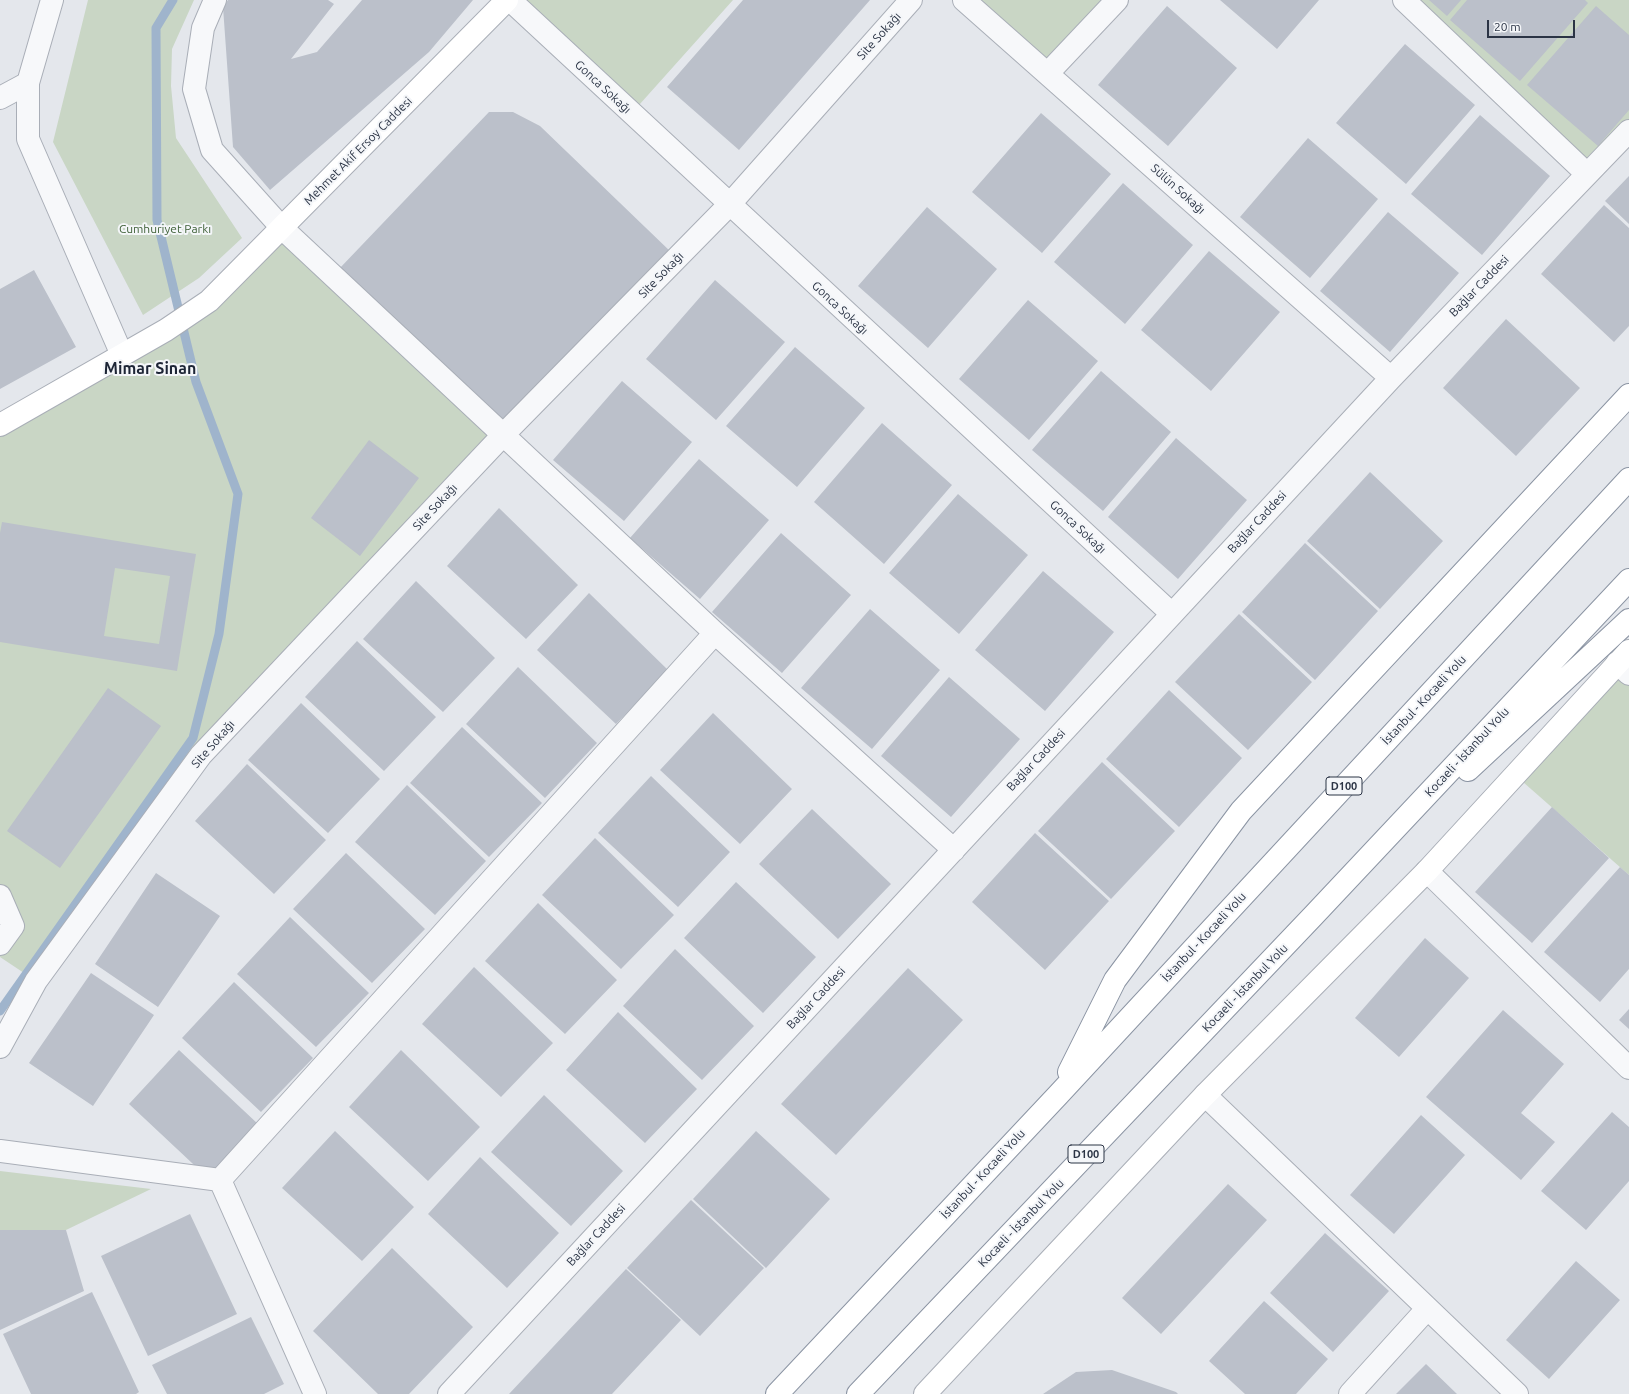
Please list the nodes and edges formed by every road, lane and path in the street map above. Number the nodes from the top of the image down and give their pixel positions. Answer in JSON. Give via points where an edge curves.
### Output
{"nodes":[{"id":1,"x":52,"y":0,"type":"edge"},
{"id":2,"x":215,"y":0,"type":"edge"},
{"id":3,"x":508,"y":0,"type":"edge"},
{"id":4,"x":911,"y":0,"type":"edge"},
{"id":5,"x":964,"y":0,"type":"edge"},
{"id":6,"x":1117,"y":0,"type":"edge"},
{"id":7,"x":1404,"y":0,"type":"edge"},
{"id":8,"x":1048,"y":73,"type":"junction"},
{"id":9,"x":28,"y":84,"type":"junction"},
{"id":10,"x":0,"y":98,"type":"edge"},
{"id":11,"x":1629,"y":131,"type":"edge"},
{"id":12,"x":1587,"y":174,"type":"junction"},
{"id":13,"x":729,"y":205,"type":"junction"},
{"id":14,"x":282,"y":228,"type":"junction"},
{"id":15,"x":122,"y":355,"type":"junction"},
{"id":16,"x":1391,"y":378,"type":"junction"},
{"id":17,"x":1629,"y":395,"type":"edge"},
{"id":18,"x":0,"y":425,"type":"edge"},
{"id":19,"x":504,"y":434,"type":"junction"},
{"id":20,"x":1629,"y":479,"type":"edge"},
{"id":21,"x":1629,"y":580,"type":"edge"},
{"id":22,"x":1172,"y":614,"type":"junction"},
{"id":23,"x":1629,"y":620,"type":"edge"},
{"id":24,"x":715,"y":633,"type":"junction"},
{"id":25,"x":1625,"y":663,"type":"edge"},
{"id":26,"x":954,"y":850,"type":"junction"},
{"id":27,"x":1427,"y":871,"type":"junction"},
{"id":28,"x":0,"y":896,"type":"edge"},
{"id":29,"x":1314,"y":915,"type":"junction"},
{"id":30,"x":0,"y":944,"type":"edge"},
{"id":31,"x":0,"y":1047,"type":"edge"},
{"id":32,"x":1629,"y":1068,"type":"edge"},
{"id":33,"x":1059,"y":1094,"type":"junction"},
{"id":34,"x":1205,"y":1095,"type":"junction"},
{"id":35,"x":0,"y":1151,"type":"edge"},
{"id":36,"x":220,"y":1180,"type":"junction"},
{"id":37,"x":1427,"y":1309,"type":"junction"},
{"id":38,"x":315,"y":1394,"type":"edge"},
{"id":39,"x":449,"y":1394,"type":"edge"},
{"id":40,"x":777,"y":1394,"type":"edge"},
{"id":41,"x":858,"y":1394,"type":"edge"},
{"id":42,"x":924,"y":1394,"type":"edge"},
{"id":43,"x":1350,"y":1394,"type":"edge"},
{"id":44,"x":1517,"y":1394,"type":"edge"}],
"edges":[{"from":1,"to":9,"type":"street"},
{"from":2,"to":14,"type":"street","via":[[203,28],[194,89],[196,97],[212,150]]},
{"from":3,"to":13,"type":"street","name":"Gonca Sokağı"},
{"from":3,"to":14,"type":"main road","name":"Mehmet Akif Ersoy Caddesi"},
{"from":4,"to":13,"type":"street","name":"Site Sokağı"},
{"from":5,"to":8,"type":"street","name":"Sülün Sokağı"},
{"from":6,"to":8,"type":"street"},
{"from":7,"to":12,"type":"street"},
{"from":8,"to":16,"type":"street","name":"Sülün Sokağı"},
{"from":9,"to":10,"type":"street"},
{"from":9,"to":15,"type":"street","via":[[28,139]]},
{"from":11,"to":12,"type":"street","name":"Bağlar Caddesi"},
{"from":12,"to":16,"type":"street","name":"Bağlar Caddesi"},
{"from":13,"to":19,"type":"street","name":"Site Sokağı"},
{"from":13,"to":22,"type":"street","name":"Gonca Sokağı"},
{"from":14,"to":15,"type":"main road","name":"Mehmet Akif Ersoy Caddesi","via":[[209,301]]},
{"from":14,"to":19,"type":"street"},
{"from":15,"to":18,"type":"main road","name":"Mehmet Akif Ersoy Caddesi"},
{"from":16,"to":22,"type":"street","name":"Bağlar Caddesi"},
{"from":17,"to":33,"type":"main road","via":[[1241,811],[1115,980]]},
{"from":19,"to":24,"type":"street"},
{"from":19,"to":31,"type":"street","name":"Site Sokağı","via":[[201,755],[36,982]]},
{"from":20,"to":33,"type":"main road","name":"İstanbul - Kocaeli Yolu","number":"D100"},
{"from":21,"to":29,"type":"main road","name":"Kocaeli - İstanbul Yolu","number":"D100"},
{"from":22,"to":26,"type":"street","name":"Bağlar Caddesi"},
{"from":23,"to":29,"type":"main road"},
{"from":24,"to":26,"type":"street"},
{"from":24,"to":36,"type":"street"},
{"from":25,"to":27,"type":"main road"},
{"from":26,"to":39,"type":"street","name":"Bağlar Caddesi"},
{"from":27,"to":32,"type":"street"},
{"from":27,"to":34,"type":"main road"},
{"from":28,"to":30,"type":"street","via":[[13,926]]},
{"from":29,"to":41,"type":"main road","name":"Kocaeli - İstanbul Yolu","number":"D100"},
{"from":33,"to":40,"type":"main road","name":"İstanbul - Kocaeli Yolu","number":"D100"},
{"from":34,"to":37,"type":"street"},
{"from":34,"to":42,"type":"main road"},
{"from":35,"to":36,"type":"street"},
{"from":36,"to":38,"type":"street"},
{"from":37,"to":43,"type":"street"},
{"from":37,"to":44,"type":"street"}]}
